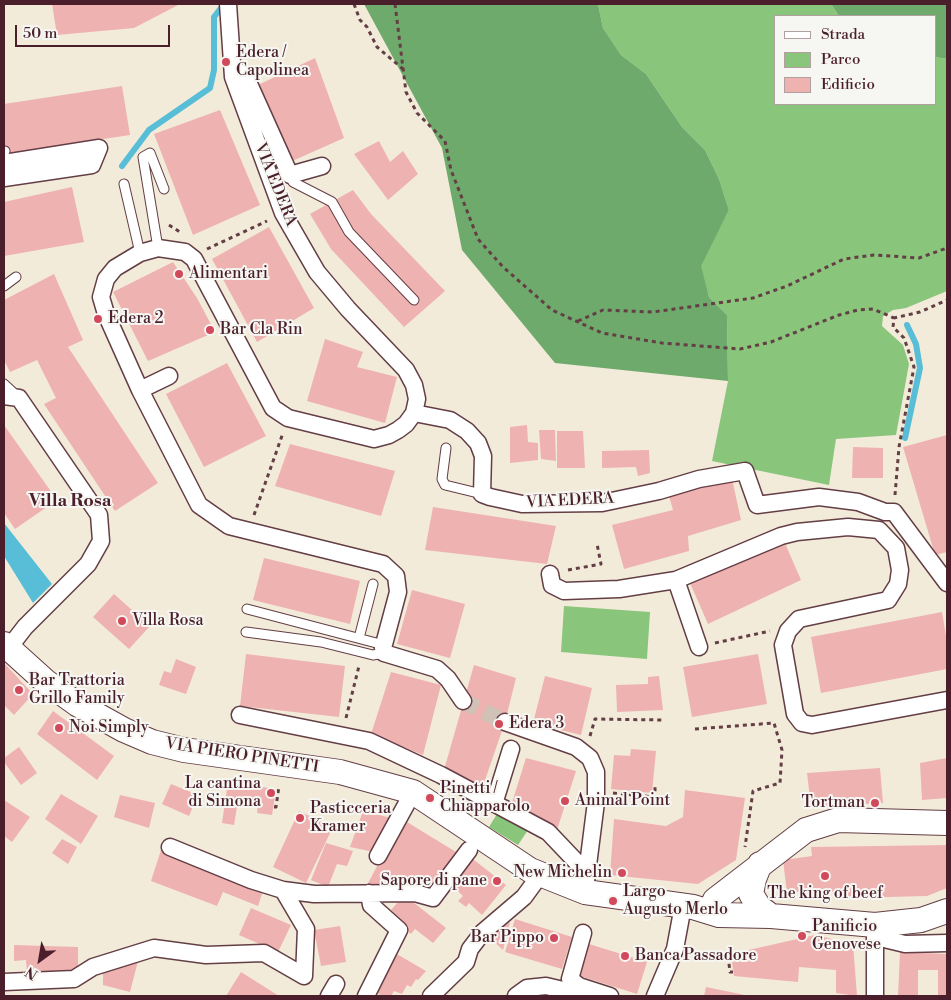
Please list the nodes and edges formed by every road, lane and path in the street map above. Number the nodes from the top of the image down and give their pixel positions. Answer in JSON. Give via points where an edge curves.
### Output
{"nodes":[{"id":1,"x":228,"y":4,"type":"edge"},
{"id":2,"x":354,"y":4,"type":"edge"},
{"id":3,"x":395,"y":4,"type":"edge"},
{"id":4,"x":403,"y":69,"type":"junction"},
{"id":5,"x":234,"y":73,"type":"junction"},
{"id":6,"x":4,"y":156,"type":"edge"},
{"id":7,"x":322,"y":166,"type":"dead end"},
{"id":8,"x":290,"y":175,"type":"junction"},
{"id":9,"x":4,"y":178,"type":"edge"},
{"id":10,"x":124,"y":184,"type":"dead end"},
{"id":11,"x":164,"y":189,"type":"dead end"},
{"id":12,"x":283,"y":213,"type":"junction"},
{"id":13,"x":155,"y":226,"type":"junction"},
{"id":14,"x":184,"y":235,"type":"dead end"},
{"id":15,"x":202,"y":245,"type":"dead end"},
{"id":16,"x":158,"y":248,"type":"junction"},
{"id":17,"x":947,"y":248,"type":"edge"},
{"id":18,"x":140,"y":253,"type":"junction"},
{"id":19,"x":16,"y":277,"type":"dead end"},
{"id":20,"x":4,"y":286,"type":"edge"},
{"id":21,"x":414,"y":300,"type":"dead end"},
{"id":22,"x":947,"y":300,"type":"edge"},
{"id":23,"x":894,"y":318,"type":"junction"},
{"id":24,"x":577,"y":321,"type":"junction"},
{"id":25,"x":169,"y":376,"type":"dead end"},
{"id":26,"x":4,"y":384,"type":"edge"},
{"id":27,"x":140,"y":390,"type":"junction"},
{"id":28,"x":11,"y":397,"type":"edge"},
{"id":29,"x":414,"y":413,"type":"junction"},
{"id":30,"x":288,"y":418,"type":"junction"},
{"id":31,"x":446,"y":448,"type":"dead end"},
{"id":32,"x":482,"y":494,"type":"junction"},
{"id":33,"x":894,"y":512,"type":"junction"},
{"id":34,"x":262,"y":520,"type":"dead end"},
{"id":35,"x":597,"y":544,"type":"dead end"},
{"id":36,"x":550,"y":574,"type":"joint"},
{"id":37,"x":676,"y":580,"type":"junction"},
{"id":38,"x":947,"y":583,"type":"edge"},
{"id":39,"x":373,"y":584,"type":"dead end"},
{"id":40,"x":247,"y":609,"type":"dead end"},
{"id":41,"x":769,"y":631,"type":"dead end"},
{"id":42,"x":246,"y":632,"type":"dead end"},
{"id":43,"x":359,"y":638,"type":"junction"},
{"id":44,"x":6,"y":647,"type":"edge"},
{"id":45,"x":699,"y":647,"type":"joint"},
{"id":46,"x":384,"y":649,"type":"junction"},
{"id":47,"x":361,"y":658,"type":"dead end"},
{"id":48,"x":947,"y":700,"type":"edge"},
{"id":49,"x":463,"y":701,"type":"tunnel mouth"},
{"id":50,"x":240,"y":715,"type":"dead end"},
{"id":51,"x":662,"y":720,"type":"dead end"},
{"id":52,"x":344,"y":727,"type":"dead end"},
{"id":53,"x":695,"y":729,"type":"dead end"},
{"id":54,"x":589,"y":741,"type":"joint"},
{"id":55,"x":511,"y":749,"type":"dead end"},
{"id":56,"x":280,"y":780,"type":"dead end"},
{"id":57,"x":655,"y":784,"type":"dead end"},
{"id":58,"x":413,"y":792,"type":"junction"},
{"id":59,"x":607,"y":792,"type":"dead end"},
{"id":60,"x":494,"y":804,"type":"junction"},
{"id":61,"x":274,"y":807,"type":"dead end"},
{"id":62,"x":947,"y":823,"type":"edge"},
{"id":63,"x":474,"y":844,"type":"junction"},
{"id":64,"x":170,"y":847,"type":"dead end"},
{"id":65,"x":378,"y":856,"type":"dead end"},
{"id":66,"x":753,"y":856,"type":"junction"},
{"id":67,"x":540,"y":875,"type":"junction"},
{"id":68,"x":586,"y":882,"type":"junction"},
{"id":69,"x":283,"y":890,"type":"junction"},
{"id":70,"x":369,"y":893,"type":"junction"},
{"id":71,"x":683,"y":906,"type":"junction"},
{"id":72,"x":710,"y":910,"type":"junction"},
{"id":73,"x":947,"y":911,"type":"edge"},
{"id":74,"x":771,"y":916,"type":"junction"},
{"id":75,"x":875,"y":931,"type":"junction"},
{"id":76,"x":583,"y":933,"type":"dead end"},
{"id":77,"x":947,"y":943,"type":"edge"},
{"id":78,"x":728,"y":956,"type":"dead end"},
{"id":79,"x":733,"y":972,"type":"dead end"},
{"id":80,"x":4,"y":982,"type":"edge"},
{"id":81,"x":366,"y":996,"type":"edge"},
{"id":82,"x":431,"y":996,"type":"edge"},
{"id":83,"x":516,"y":996,"type":"edge"},
{"id":84,"x":588,"y":996,"type":"edge"},
{"id":85,"x":610,"y":996,"type":"edge"},
{"id":86,"x":655,"y":996,"type":"edge"},
{"id":87,"x":875,"y":996,"type":"edge"}],
"edges":[{"from":1,"to":5,"type":"street"},
{"from":2,"to":4,"type":"path","via":[[377,47]]},
{"from":3,"to":4,"type":"path"},
{"from":4,"to":24,"type":"path","via":[[406,92],[417,113],[445,141],[452,170],[478,239],[503,267],[552,310]]},
{"from":5,"to":8,"type":"street","name":"VIA EDERA","via":[[245,75]]},
{"from":5,"to":12,"type":"street","name":"VIA EDERA"},
{"from":6,"to":9,"type":"street","via":[[99,148],[92,165]]},
{"from":7,"to":8,"type":"street","name":"VIA EDERA"},
{"from":8,"to":21,"type":"lane","via":[[293,182],[332,202],[350,232]]},
{"from":10,"to":18,"type":"lane"},
{"from":11,"to":13,"type":"lane","via":[[150,153],[144,157]]},
{"from":12,"to":15,"type":"path","via":[[205,250]]},
{"from":12,"to":29,"type":"street","name":"VIA EDERA","via":[[317,272],[406,370],[417,399]]},
{"from":13,"to":14,"type":"path","via":[[166,223]]},
{"from":13,"to":16,"type":"lane"},
{"from":16,"to":18,"type":"street"},
{"from":16,"to":30,"type":"street","via":[[185,252],[194,259],[263,392],[273,408]]},
{"from":17,"to":24,"type":"path","via":[[919,258],[874,255],[844,260],[753,298],[653,312],[603,310]]},
{"from":18,"to":27,"type":"street","via":[[116,268],[106,279],[101,297]]},
{"from":19,"to":20,"type":"lane"},
{"from":22,"to":23,"type":"path","via":[[920,312]]},
{"from":23,"to":24,"type":"path","via":[[873,309],[858,310],[771,342],[740,349],[662,343],[602,333]]},
{"from":23,"to":33,"type":"path","via":[[893,327],[904,338],[914,367],[899,447]]},
{"from":25,"to":27,"type":"street"},
{"from":26,"to":28,"type":"lane","name":"VIA PIERO PINETTI"},
{"from":27,"to":46,"type":"street","via":[[199,505],[228,526],[383,564],[396,576],[398,592]]},
{"from":28,"to":44,"type":"street","name":"VIA PIERO PINETTI","via":[[98,515],[101,541],[88,564]]},
{"from":29,"to":30,"type":"street","via":[[398,430],[374,439]]},
{"from":29,"to":32,"type":"street","via":[[450,420],[478,442],[483,456]]},
{"from":30,"to":34,"type":"path","via":[[254,517]]},
{"from":31,"to":32,"type":"lane","name":"VIA EDERA","via":[[442,480],[445,486]]},
{"from":32,"to":33,"type":"street","name":"VIA EDERA","via":[[522,504],[602,503],[699,479],[745,472],[756,504],[819,497],[858,502]]},
{"from":33,"to":38,"type":"street"},
{"from":35,"to":36,"type":"path","via":[[601,564]]},
{"from":36,"to":37,"type":"street","via":[[552,585],[564,592],[619,589]]},
{"from":37,"to":45,"type":"street"},
{"from":37,"to":48,"type":"street","via":[[797,532],[848,527],[879,530],[896,548],[900,570],[898,584],[888,600],[799,619],[788,631],[783,645],[795,714],[802,723],[812,725]]},
{"from":39,"to":43,"type":"lane"},
{"from":40,"to":43,"type":"lane"},
{"from":41,"to":45,"type":"path"},
{"from":42,"to":46,"type":"lane","via":[[321,642],[373,655]]},
{"from":43,"to":46,"type":"lane"},
{"from":44,"to":58,"type":"street","name":"VIA PIERO PINETTI","via":[[44,681],[78,704],[152,742],[184,750],[340,772]]},
{"from":46,"to":49,"type":"street","via":[[437,669]]},
{"from":47,"to":52,"type":"path"},
{"from":50,"to":60,"type":"street","via":[[369,741]]},
{"from":51,"to":54,"type":"path","via":[[595,719]]},
{"from":53,"to":66,"type":"path","via":[[774,723],[782,750],[780,783],[753,791]]},
{"from":54,"to":68,"type":"street","via":[[518,722],[508,723],[576,747],[590,758],[596,772],[596,802]]},
{"from":55,"to":60,"type":"street"},
{"from":56,"to":61,"type":"path"},
{"from":57,"to":59,"type":"path","via":[[655,797]]},
{"from":58,"to":63,"type":"street","name":"VIA PIERO PINETTI"},
{"from":58,"to":65,"type":"street"},
{"from":60,"to":68,"type":"street","via":[[548,832]]},
{"from":62,"to":66,"type":"street","via":[[838,820],[806,830]]},
{"from":63,"to":67,"type":"street"},
{"from":63,"to":70,"type":"street","via":[[433,898],[415,893]]},
{"from":64,"to":69,"type":"street"},
{"from":66,"to":72,"type":"street"},
{"from":66,"to":74,"type":"street","via":[[751,894]]},
{"from":67,"to":68,"type":"street"},
{"from":67,"to":82,"type":"street","via":[[524,897],[483,932],[470,949],[466,962]]},
{"from":68,"to":71,"type":"street"},
{"from":69,"to":70,"type":"street","via":[[314,894]]},
{"from":69,"to":80,"type":"street","via":[[306,930],[304,976],[264,953],[206,955],[154,948],[93,967],[74,979]]},
{"from":70,"to":81,"type":"street","via":[[371,905],[399,930]]},
{"from":71,"to":72,"type":"street"},
{"from":71,"to":86,"type":"street","via":[[675,949]]},
{"from":72,"to":74,"type":"street","via":[[719,915]]},
{"from":73,"to":75,"type":"street"},
{"from":74,"to":75,"type":"street"},
{"from":75,"to":77,"type":"street","via":[[905,944]]},
{"from":75,"to":87,"type":"street"},
{"from":76,"to":85,"type":"street","via":[[570,979],[579,986]]},
{"from":78,"to":79,"type":"path","via":[[730,972]]},
{"from":83,"to":84,"type":"street","via":[[527,988],[546,986]]}]}
